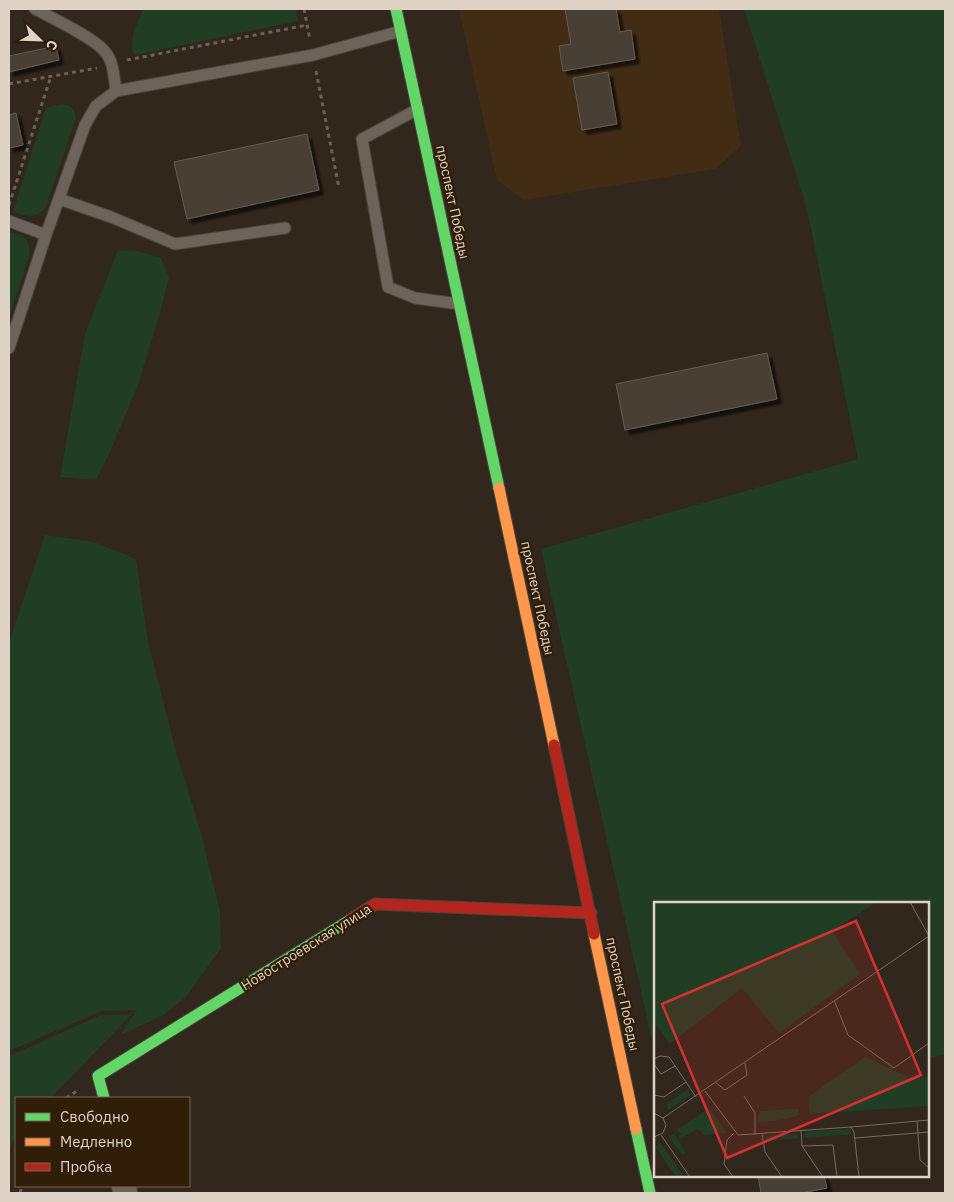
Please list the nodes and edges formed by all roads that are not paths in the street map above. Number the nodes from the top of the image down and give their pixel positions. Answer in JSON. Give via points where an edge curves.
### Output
{"nodes":[{"id":1,"x":35,"y":9,"type":"edge"},
{"id":2,"x":396,"y":9,"type":"edge"},
{"id":3,"x":401,"y":31,"type":"junction"},
{"id":4,"x":116,"y":91,"type":"junction"},
{"id":5,"x":418,"y":109,"type":"junction"},
{"id":6,"x":59,"y":199,"type":"junction"},
{"id":7,"x":9,"y":221,"type":"edge"},
{"id":8,"x":285,"y":228,"type":"dead end"},
{"id":9,"x":46,"y":235,"type":"junction"},
{"id":10,"x":460,"y":304,"type":"junction"},
{"id":11,"x":9,"y":348,"type":"edge"},
{"id":12,"x":590,"y":913,"type":"junction"},
{"id":13,"x":104,"y":1097,"type":"edge"},
{"id":14,"x":650,"y":1193,"type":"edge"}],
"edges":[{"from":1,"to":4,"type":"lane","via":[[93,41],[106,52]]},
{"from":2,"to":3,"type":"street","name":"проспект Победы"},
{"from":3,"to":4,"type":"lane","via":[[313,55]]},
{"from":3,"to":5,"type":"street","name":"проспект Победы"},
{"from":4,"to":6,"type":"lane","via":[[96,106],[85,125]]},
{"from":5,"to":10,"type":"street","name":"проспект Победы"},
{"from":5,"to":10,"type":"lane","via":[[362,139],[388,287],[415,298]]},
{"from":6,"to":8,"type":"lane","via":[[176,244]]},
{"from":6,"to":9,"type":"lane"},
{"from":7,"to":9,"type":"lane"},
{"from":9,"to":11,"type":"lane"},
{"from":10,"to":12,"type":"street","name":"проспект Победы"},
{"from":12,"to":13,"type":"street","name":"Новостроевская улица","via":[[375,904],[98,1076]]},
{"from":12,"to":14,"type":"street","name":"проспект Победы"}]}
